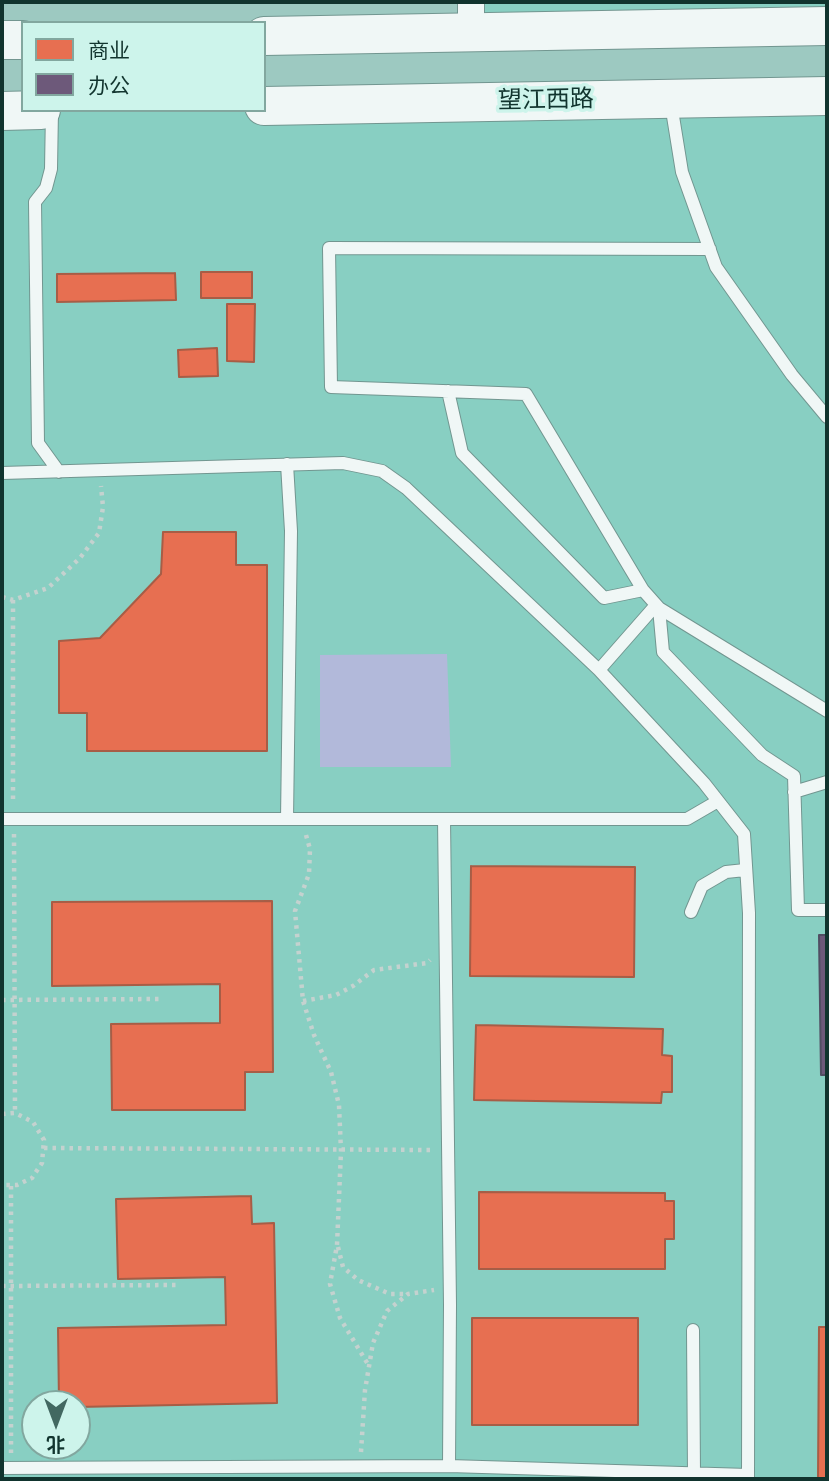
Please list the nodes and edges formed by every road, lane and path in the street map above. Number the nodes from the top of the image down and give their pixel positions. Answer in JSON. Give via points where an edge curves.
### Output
{"nodes":[{"id":1,"x":471,"y":17,"type":"edge"},
{"id":2,"x":827,"y":26,"type":"edge"},
{"id":3,"x":266,"y":36,"type":"edge"},
{"id":4,"x":2,"y":40,"type":"edge"},
{"id":5,"x":21,"y":40,"type":"edge"},
{"id":6,"x":827,"y":96,"type":"edge"},
{"id":7,"x":670,"y":99,"type":"junction"},
{"id":8,"x":266,"y":106,"type":"edge"},
{"id":9,"x":2,"y":111,"type":"edge"},
{"id":10,"x":21,"y":111,"type":"edge"},
{"id":11,"x":52,"y":112,"type":"edge"},
{"id":12,"x":710,"y":249,"type":"junction"},
{"id":13,"x":448,"y":391,"type":"junction"},
{"id":14,"x":827,"y":417,"type":"edge"},
{"id":15,"x":287,"y":464,"type":"junction"},
{"id":16,"x":100,"y":470,"type":"junction"},
{"id":17,"x":59,"y":472,"type":"junction"},
{"id":18,"x":2,"y":473,"type":"edge"},
{"id":19,"x":643,"y":590,"type":"junction"},
{"id":20,"x":2,"y":597,"type":"edge"},
{"id":21,"x":13,"y":600,"type":"junction"},
{"id":22,"x":658,"y":606,"type":"junction"},
{"id":23,"x":599,"y":670,"type":"junction"},
{"id":24,"x":827,"y":711,"type":"edge"},
{"id":25,"x":827,"y":782,"type":"edge"},
{"id":26,"x":794,"y":792,"type":"junction"},
{"id":27,"x":718,"y":801,"type":"junction"},
{"id":28,"x":8,"y":819,"type":"edge"},
{"id":29,"x":287,"y":819,"type":"junction"},
{"id":30,"x":304,"y":819,"type":"junction"},
{"id":31,"x":444,"y":819,"type":"junction"},
{"id":32,"x":745,"y":870,"type":"junction"},
{"id":33,"x":827,"y":910,"type":"edge"},
{"id":34,"x":691,"y":912,"type":"dead end"},
{"id":35,"x":445,"y":945,"type":"junction"},
{"id":36,"x":161,"y":999,"type":"dead end"},
{"id":37,"x":2,"y":1000,"type":"edge"},
{"id":38,"x":16,"y":1000,"type":"junction"},
{"id":39,"x":303,"y":1001,"type":"junction"},
{"id":40,"x":15,"y":1113,"type":"junction"},
{"id":41,"x":2,"y":1114,"type":"edge"},
{"id":42,"x":44,"y":1148,"type":"junction"},
{"id":43,"x":448,"y":1149,"type":"junction"},
{"id":44,"x":341,"y":1151,"type":"junction"},
{"id":45,"x":2,"y":1185,"type":"edge"},
{"id":46,"x":11,"y":1185,"type":"junction"},
{"id":47,"x":337,"y":1245,"type":"junction"},
{"id":48,"x":177,"y":1285,"type":"dead end"},
{"id":49,"x":2,"y":1286,"type":"edge"},
{"id":50,"x":11,"y":1286,"type":"junction"},
{"id":51,"x":450,"y":1287,"type":"junction"},
{"id":52,"x":408,"y":1294,"type":"junction"},
{"id":53,"x":693,"y":1330,"type":"dead end"},
{"id":54,"x":369,"y":1367,"type":"junction"},
{"id":55,"x":359,"y":1466,"type":"junction"},
{"id":56,"x":449,"y":1466,"type":"junction"},
{"id":57,"x":8,"y":1472,"type":"edge"},
{"id":58,"x":702,"y":1476,"type":"edge"},
{"id":59,"x":748,"y":1477,"type":"edge"}],
"edges":[{"from":1,"to":2,"type":"main road"},
{"from":1,"to":3,"type":"main road"},
{"from":4,"to":5,"type":"main road"},
{"from":6,"to":7,"type":"main road","name":"望江西路"},
{"from":7,"to":8,"type":"main road","name":"望江西路"},
{"from":7,"to":12,"type":"lane","via":[[682,172]]},
{"from":9,"to":10,"type":"main road"},
{"from":11,"to":17,"type":"lane","via":[[51,169],[46,188],[35,202],[38,443]]},
{"from":12,"to":13,"type":"lane","via":[[329,248],[331,387]]},
{"from":12,"to":14,"type":"lane","via":[[716,267]]},
{"from":13,"to":19,"type":"lane","via":[[526,394]]},
{"from":13,"to":19,"type":"lane","via":[[462,453],[547,540],[604,598]]},
{"from":15,"to":16,"type":"lane"},
{"from":15,"to":23,"type":"lane","via":[[343,463],[382,471],[406,488]]},
{"from":15,"to":29,"type":"lane"},
{"from":16,"to":17,"type":"lane"},
{"from":16,"to":21,"type":"path","via":[[103,507],[99,533],[48,588]]},
{"from":17,"to":18,"type":"lane"},
{"from":19,"to":22,"type":"lane"},
{"from":20,"to":21,"type":"path"},
{"from":21,"to":28,"type":"path"},
{"from":22,"to":23,"type":"lane"},
{"from":22,"to":24,"type":"lane"},
{"from":22,"to":26,"type":"lane","via":[[663,652],[762,755],[794,776]]},
{"from":23,"to":27,"type":"lane"},
{"from":25,"to":26,"type":"lane"},
{"from":26,"to":33,"type":"lane","via":[[798,910]]},
{"from":27,"to":31,"type":"lane","via":[[687,819]]},
{"from":27,"to":32,"type":"lane","via":[[744,834]]},
{"from":28,"to":29,"type":"lane"},
{"from":28,"to":38,"type":"path"},
{"from":29,"to":30,"type":"lane"},
{"from":30,"to":31,"type":"lane"},
{"from":30,"to":39,"type":"path","via":[[309,874],[295,911]]},
{"from":31,"to":35,"type":"lane"},
{"from":32,"to":34,"type":"lane","via":[[726,872],[702,886]]},
{"from":32,"to":59,"type":"lane","via":[[749,913]]},
{"from":35,"to":39,"type":"path","via":[[427,963],[374,970],[336,995]]},
{"from":35,"to":43,"type":"lane"},
{"from":36,"to":38,"type":"path"},
{"from":37,"to":38,"type":"path"},
{"from":38,"to":40,"type":"path"},
{"from":39,"to":44,"type":"path","via":[[331,1072],[339,1105]]},
{"from":40,"to":41,"type":"path"},
{"from":40,"to":42,"type":"path","via":[[33,1122]]},
{"from":42,"to":44,"type":"path"},
{"from":42,"to":46,"type":"path","via":[[43,1163],[32,1178]]},
{"from":43,"to":44,"type":"path"},
{"from":43,"to":51,"type":"lane"},
{"from":44,"to":47,"type":"path"},
{"from":45,"to":46,"type":"path"},
{"from":46,"to":50,"type":"path"},
{"from":47,"to":52,"type":"path","via":[[343,1266],[358,1280],[390,1294]]},
{"from":47,"to":54,"type":"path","via":[[330,1284],[340,1318]]},
{"from":48,"to":50,"type":"path"},
{"from":49,"to":50,"type":"path"},
{"from":50,"to":57,"type":"path"},
{"from":51,"to":52,"type":"path"},
{"from":51,"to":56,"type":"lane"},
{"from":52,"to":54,"type":"path","via":[[387,1311],[373,1343]]},
{"from":53,"to":58,"type":"lane"},
{"from":54,"to":55,"type":"path"},
{"from":55,"to":56,"type":"lane"},
{"from":55,"to":57,"type":"lane"},
{"from":56,"to":58,"type":"lane"},
{"from":58,"to":59,"type":"lane"}]}
